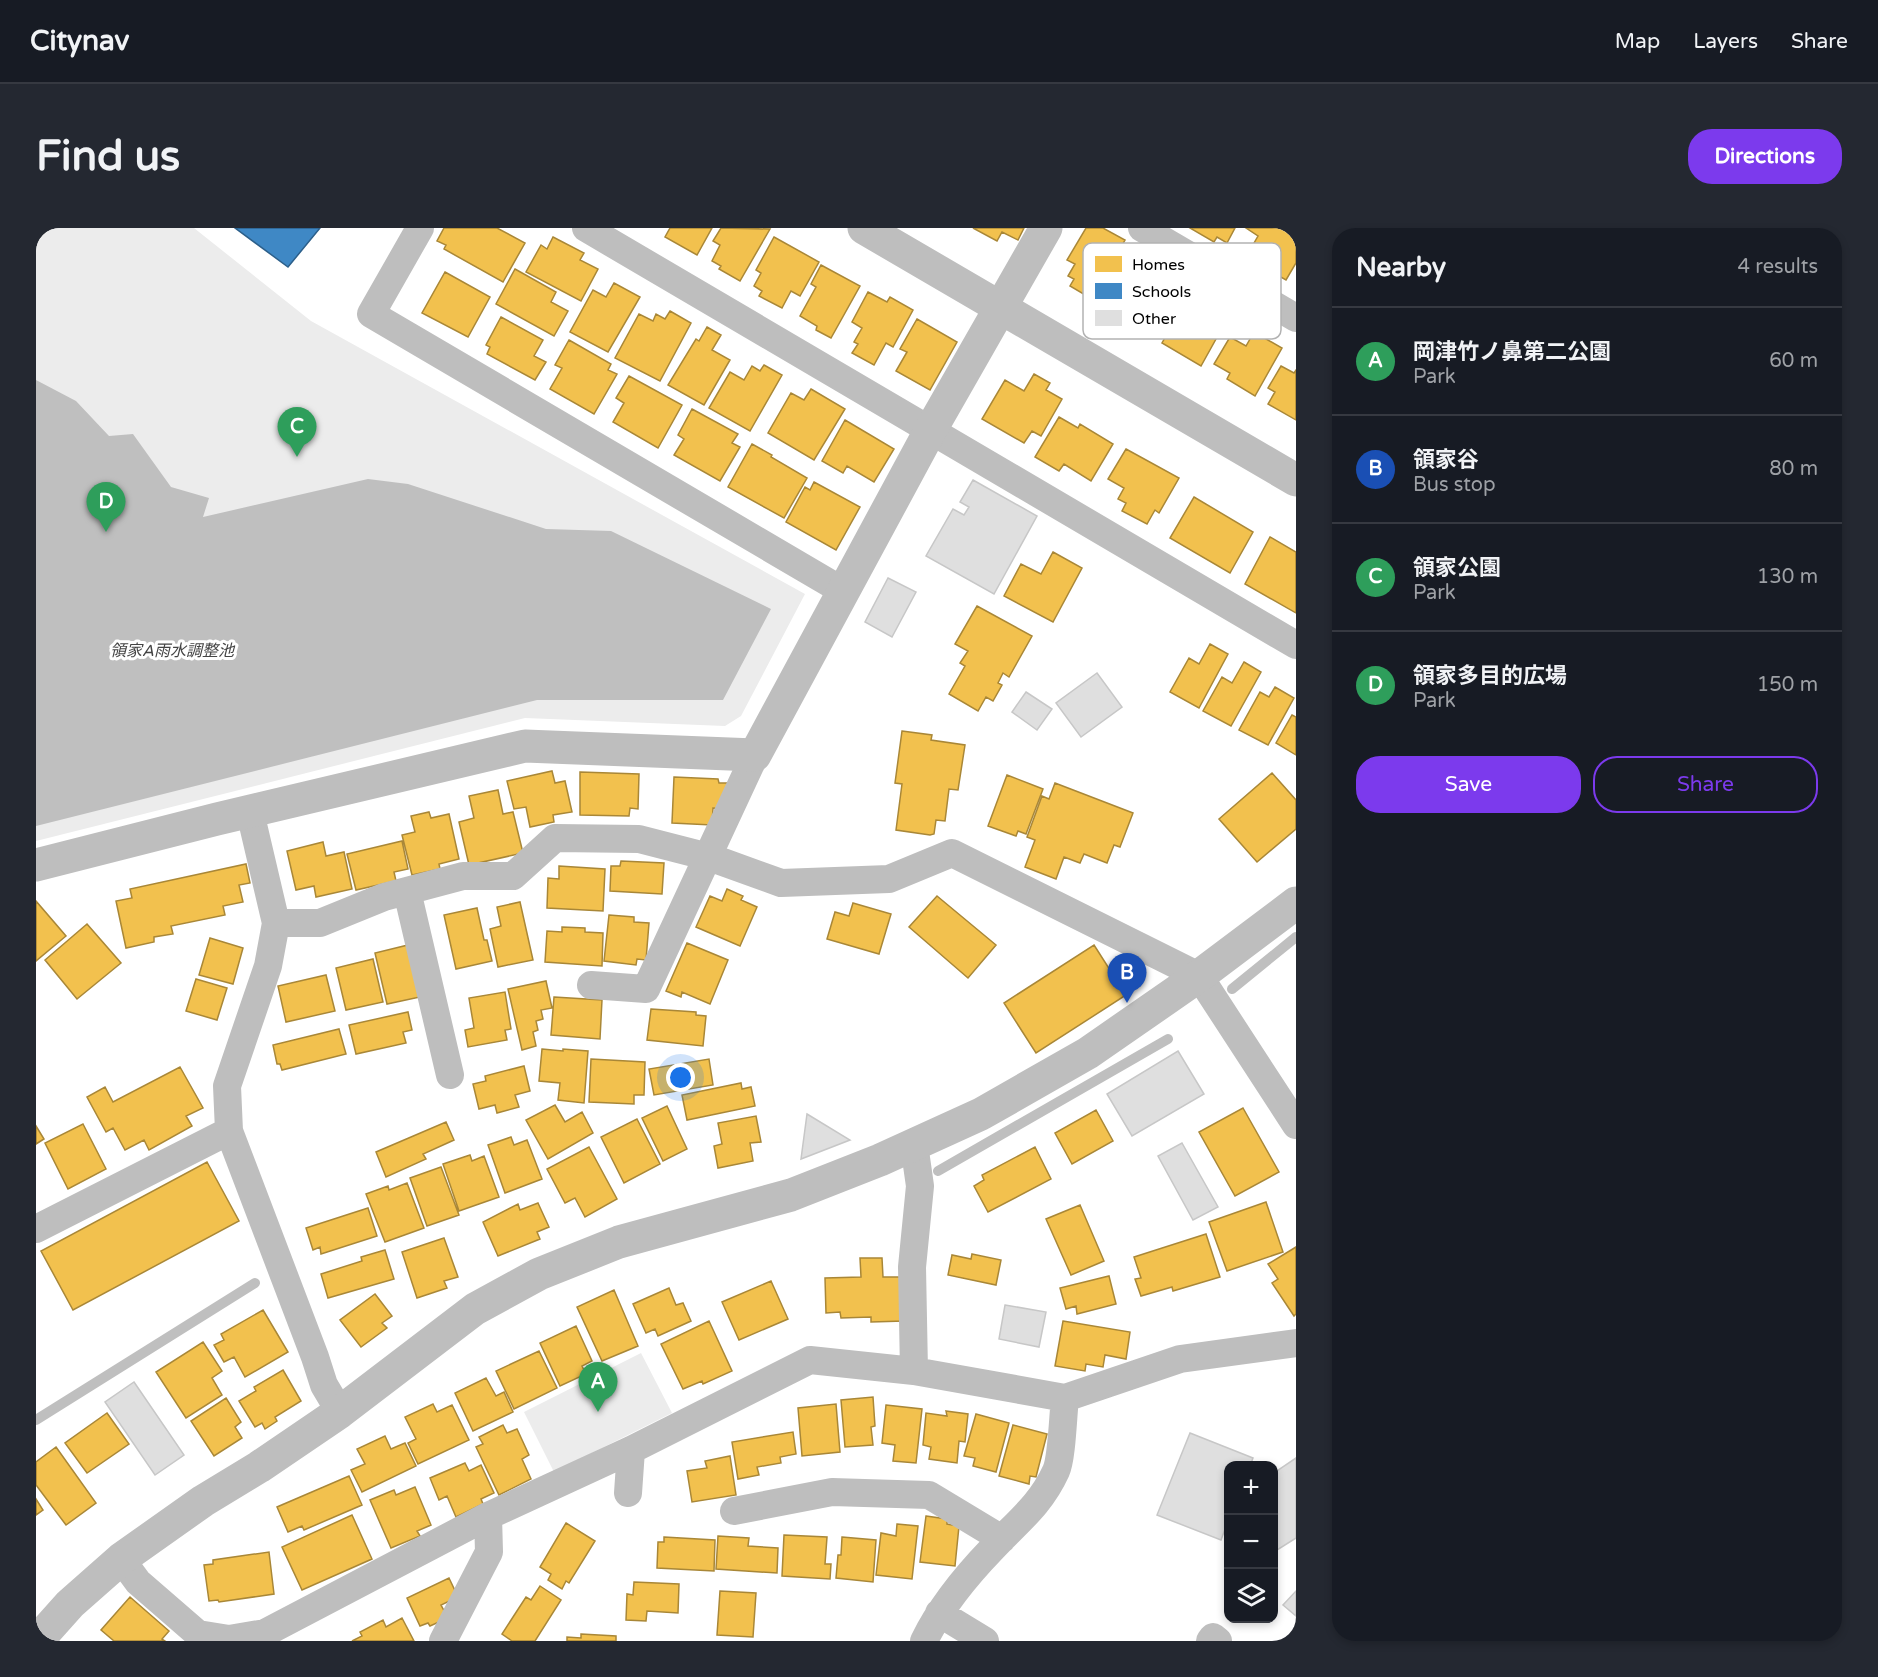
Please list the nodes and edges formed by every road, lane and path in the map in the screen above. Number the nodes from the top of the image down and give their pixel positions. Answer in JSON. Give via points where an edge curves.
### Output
{"nodes":[{"id":1,"x":420,"y":228,"type":"edge"},
{"id":2,"x":586,"y":228,"type":"edge"},
{"id":3,"x":864,"y":228,"type":"edge"},
{"id":4,"x":1046,"y":228,"type":"edge"},
{"id":5,"x":1142,"y":228,"type":"edge"},
{"id":6,"x":1168,"y":243,"type":"edge"},
{"id":7,"x":1002,"y":308,"type":"junction"},
{"id":8,"x":1281,"y":309,"type":"edge"},
{"id":9,"x":1296,"y":318,"type":"edge"},
{"id":10,"x":930,"y":431,"type":"junction"},
{"id":11,"x":1296,"y":480,"type":"edge"},
{"id":12,"x":843,"y":591,"type":"junction"},
{"id":13,"x":1296,"y":645,"type":"edge"},
{"id":14,"x":755,"y":755,"type":"junction"},
{"id":15,"x":249,"y":812,"type":"junction"},
{"id":16,"x":709,"y":857,"type":"junction"},
{"id":17,"x":36,"y":866,"type":"edge"},
{"id":18,"x":407,"y":891,"type":"junction"},
{"id":19,"x":1296,"y":903,"type":"edge"},
{"id":20,"x":276,"y":924,"type":"junction"},
{"id":21,"x":1199,"y":976,"type":"junction"},
{"id":22,"x":591,"y":985,"type":"dead end"},
{"id":23,"x":450,"y":1076,"type":"dead end"},
{"id":24,"x":1296,"y":1125,"type":"edge"},
{"id":25,"x":229,"y":1131,"type":"junction"},
{"id":26,"x":914,"y":1144,"type":"junction"},
{"id":27,"x":36,"y":1229,"type":"edge"},
{"id":28,"x":1296,"y":1343,"type":"edge"},
{"id":29,"x":914,"y":1371,"type":"junction"},
{"id":30,"x":1065,"y":1398,"type":"junction"},
{"id":31,"x":340,"y":1412,"type":"junction"},
{"id":32,"x":631,"y":1450,"type":"junction"},
{"id":33,"x":628,"y":1493,"type":"dead end"},
{"id":34,"x":734,"y":1510,"type":"dead end"},
{"id":35,"x":488,"y":1516,"type":"junction"},
{"id":36,"x":1002,"y":1539,"type":"junction"},
{"id":37,"x":121,"y":1559,"type":"junction"},
{"id":38,"x":939,"y":1613,"type":"junction"},
{"id":39,"x":37,"y":1641,"type":"edge"},
{"id":40,"x":443,"y":1641,"type":"edge"},
{"id":41,"x":924,"y":1641,"type":"edge"},
{"id":42,"x":985,"y":1641,"type":"edge"},
{"id":43,"x":1210,"y":1641,"type":"edge"},
{"id":44,"x":1218,"y":1641,"type":"edge"}],
"edges":[{"from":1,"to":12,"type":"street","via":[[371,314]]},
{"from":2,"to":10,"type":"street"},
{"from":3,"to":7,"type":"street"},
{"from":4,"to":7,"type":"street"},
{"from":5,"to":6,"type":"street"},
{"from":7,"to":10,"type":"street"},
{"from":7,"to":11,"type":"street"},
{"from":8,"to":9,"type":"street"},
{"from":10,"to":12,"type":"street"},
{"from":10,"to":13,"type":"street"},
{"from":12,"to":14,"type":"street"},
{"from":14,"to":15,"type":"street","via":[[525,746]]},
{"from":14,"to":16,"type":"street"},
{"from":15,"to":17,"type":"street"},
{"from":15,"to":20,"type":"street"},
{"from":16,"to":18,"type":"street","via":[[639,839],[555,838],[513,876],[463,876]]},
{"from":16,"to":21,"type":"street","via":[[781,883],[889,879],[952,853]]},
{"from":16,"to":22,"type":"street","via":[[646,989]]},
{"from":18,"to":20,"type":"street","via":[[320,923]]},
{"from":18,"to":23,"type":"street"},
{"from":19,"to":21,"type":"street"},
{"from":20,"to":25,"type":"street","via":[[268,966],[227,1086]]},
{"from":21,"to":24,"type":"street"},
{"from":21,"to":26,"type":"street","via":[[1088,1053],[981,1114]]},
{"from":25,"to":27,"type":"street"},
{"from":25,"to":31,"type":"street","via":[[324,1385]]},
{"from":26,"to":29,"type":"street","via":[[920,1186],[912,1267]]},
{"from":26,"to":31,"type":"street","via":[[791,1195],[619,1242],[539,1274],[475,1309]]},
{"from":28,"to":30,"type":"street","via":[[1180,1359]]},
{"from":29,"to":30,"type":"street"},
{"from":29,"to":32,"type":"street","via":[[810,1360]]},
{"from":30,"to":36,"type":"street","via":[[1058,1468],[1038,1503]]},
{"from":31,"to":37,"type":"street"},
{"from":32,"to":33,"type":"street"},
{"from":32,"to":35,"type":"street"},
{"from":34,"to":36,"type":"street","via":[[832,1491],[929,1495]]},
{"from":35,"to":37,"type":"street","via":[[265,1633],[229,1639],[198,1634],[138,1582]]},
{"from":35,"to":40,"type":"street","via":[[489,1552]]},
{"from":36,"to":38,"type":"street"},
{"from":37,"to":39,"type":"street"},
{"from":38,"to":41,"type":"street"},
{"from":38,"to":42,"type":"street"},
{"from":43,"to":44,"type":"street","via":[[1213,1637]]}]}
